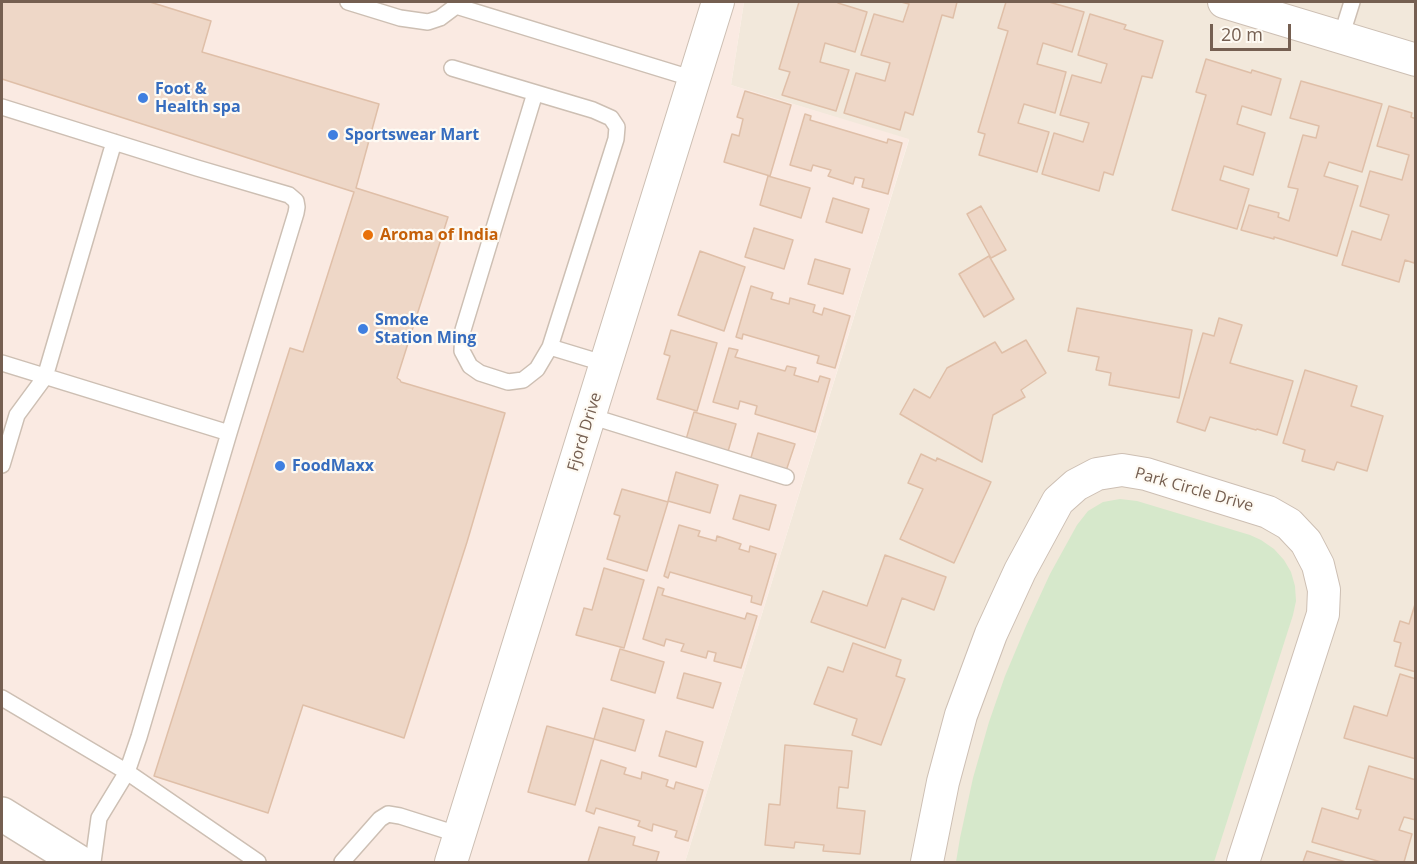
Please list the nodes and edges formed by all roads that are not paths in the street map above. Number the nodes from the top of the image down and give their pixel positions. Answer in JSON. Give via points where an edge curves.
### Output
{"nodes":[{"id":1,"x":348,"y":2,"type":"edge"},
{"id":2,"x":718,"y":2,"type":"edge"},
{"id":3,"x":1224,"y":2,"type":"edge"},
{"id":4,"x":1352,"y":2,"type":"edge"},
{"id":5,"x":457,"y":4,"type":"edge"},
{"id":6,"x":1341,"y":37,"type":"junction"},
{"id":7,"x":1416,"y":60,"type":"edge"},
{"id":8,"x":452,"y":68,"type":"dead end"},
{"id":9,"x":694,"y":79,"type":"junction"},
{"id":10,"x":535,"y":93,"type":"junction"},
{"id":11,"x":2,"y":107,"type":"edge"},
{"id":12,"x":114,"y":142,"type":"junction"},
{"id":13,"x":550,"y":347,"type":"junction"},
{"id":14,"x":2,"y":363,"type":"edge"},
{"id":15,"x":606,"y":364,"type":"junction"},
{"id":16,"x":45,"y":377,"type":"junction"},
{"id":17,"x":590,"y":416,"type":"junction"},
{"id":18,"x":229,"y":433,"type":"junction"},
{"id":19,"x":2,"y":465,"type":"edge"},
{"id":20,"x":786,"y":477,"type":"dead end"},
{"id":21,"x":2,"y":699,"type":"edge"},
{"id":22,"x":127,"y":772,"type":"junction"},
{"id":23,"x":2,"y":814,"type":"edge"},
{"id":24,"x":455,"y":849,"type":"edge"},
{"id":25,"x":79,"y":862,"type":"edge"},
{"id":26,"x":93,"y":862,"type":"edge"},
{"id":27,"x":258,"y":862,"type":"edge"},
{"id":28,"x":342,"y":862,"type":"edge"},
{"id":29,"x":927,"y":862,"type":"edge"},
{"id":30,"x":1243,"y":862,"type":"edge"}],
"edges":[{"from":1,"to":5,"type":"lane","via":[[428,22]]},
{"from":2,"to":9,"type":"street","name":"Fjord Drive"},
{"from":3,"to":6,"type":"street"},
{"from":4,"to":6,"type":"lane"},
{"from":5,"to":9,"type":"lane"},
{"from":6,"to":7,"type":"street"},
{"from":8,"to":10,"type":"lane"},
{"from":9,"to":15,"type":"street","name":"Fjord Drive"},
{"from":10,"to":13,"type":"lane","via":[[611,117],[617,127]]},
{"from":10,"to":13,"type":"lane","via":[[463,330],[462,351],[480,374],[508,382],[523,380],[537,369]]},
{"from":11,"to":12,"type":"lane"},
{"from":12,"to":16,"type":"lane"},
{"from":12,"to":18,"type":"lane","via":[[289,195],[296,201],[296,213]]},
{"from":13,"to":15,"type":"lane"},
{"from":14,"to":16,"type":"lane"},
{"from":15,"to":17,"type":"street","name":"Fjord Drive"},
{"from":16,"to":18,"type":"lane"},
{"from":16,"to":19,"type":"lane","via":[[17,415]]},
{"from":17,"to":20,"type":"lane"},
{"from":17,"to":24,"type":"street","name":"Fjord Drive"},
{"from":18,"to":22,"type":"lane"},
{"from":21,"to":22,"type":"lane"},
{"from":22,"to":26,"type":"lane","via":[[99,818]]},
{"from":22,"to":27,"type":"lane"},
{"from":23,"to":25,"type":"street"},
{"from":24,"to":28,"type":"lane","via":[[400,816],[388,814]]},
{"from":29,"to":30,"type":"street","name":"Park Circle Drive","via":[[961,715],[1020,571],[1058,501],[1097,474],[1122,470],[1268,512],[1289,524],[1306,542],[1318,565],[1324,590],[1323,614]]}]}
